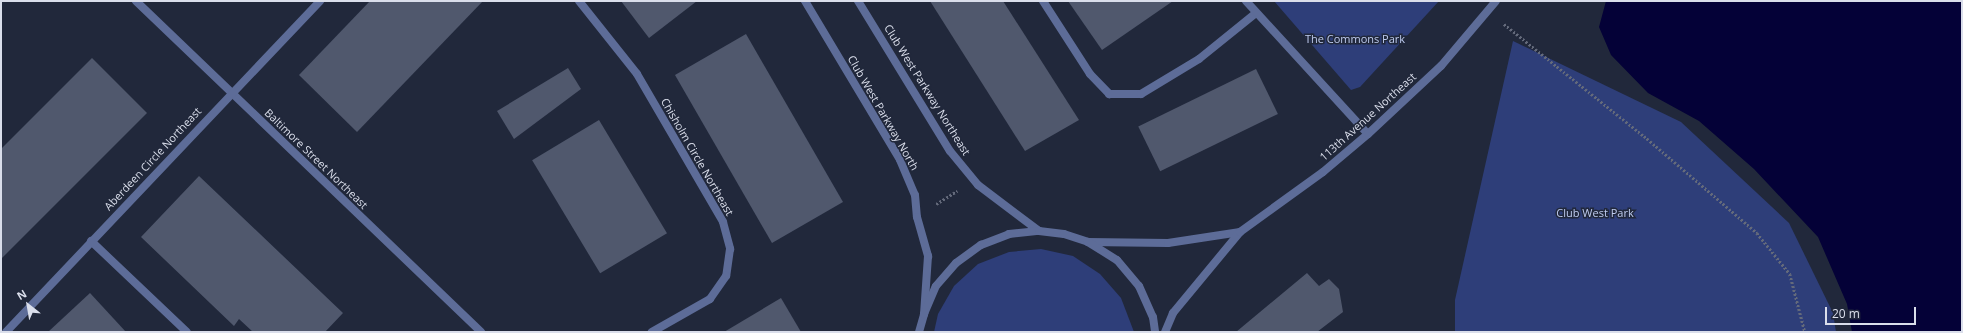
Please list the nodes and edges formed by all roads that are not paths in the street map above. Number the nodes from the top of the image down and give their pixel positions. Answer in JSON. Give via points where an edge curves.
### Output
{"nodes":[{"id":1,"x":136,"y":1,"type":"edge"},
{"id":2,"x":320,"y":1,"type":"edge"},
{"id":3,"x":579,"y":1,"type":"edge"},
{"id":4,"x":805,"y":1,"type":"edge"},
{"id":5,"x":858,"y":1,"type":"edge"},
{"id":6,"x":1043,"y":1,"type":"edge"},
{"id":7,"x":1246,"y":1,"type":"edge"},
{"id":8,"x":1496,"y":1,"type":"edge"},
{"id":9,"x":1256,"y":13,"type":"junction"},
{"id":10,"x":232,"y":93,"type":"junction"},
{"id":11,"x":1368,"y":134,"type":"junction"},
{"id":12,"x":1039,"y":231,"type":"junction"},
{"id":13,"x":1240,"y":232,"type":"junction"},
{"id":14,"x":91,"y":241,"type":"junction"},
{"id":15,"x":1088,"y":242,"type":"junction"},
{"id":16,"x":924,"y":314,"type":"junction"},
{"id":17,"x":919,"y":331,"type":"edge"},
{"id":18,"x":6,"y":332,"type":"edge"},
{"id":19,"x":187,"y":332,"type":"edge"},
{"id":20,"x":481,"y":332,"type":"edge"},
{"id":21,"x":652,"y":332,"type":"edge"},
{"id":22,"x":1155,"y":332,"type":"edge"},
{"id":23,"x":1165,"y":332,"type":"edge"}],
"edges":[{"from":1,"to":10,"type":"street","name":"Baltimore Street Northeast"},
{"from":2,"to":10,"type":"street"},
{"from":3,"to":21,"type":"street","name":"Chisholm Circle Northeast","via":[[638,74],[723,222],[730,249],[726,276],[710,299]]},
{"from":4,"to":16,"type":"street","name":"Club West Parkway North","via":[[900,160],[915,195],[917,217],[928,256]]},
{"from":5,"to":12,"type":"street","name":"Club West Parkway Northeast","via":[[950,151],[978,185]]},
{"from":6,"to":9,"type":"street","via":[[1090,74],[1109,94],[1141,94],[1199,58]]},
{"from":7,"to":9,"type":"street"},
{"from":8,"to":11,"type":"street","name":"113th Avenue Northeast","via":[[1441,66]]},
{"from":9,"to":11,"type":"street"},
{"from":10,"to":14,"type":"street","name":"Aberdeen Circle Northeast"},
{"from":10,"to":20,"type":"street","name":"Baltimore Street Northeast"},
{"from":11,"to":13,"type":"street","name":"113th Avenue Northeast","via":[[1324,172]]},
{"from":12,"to":15,"type":"street","via":[[1064,234]]},
{"from":12,"to":16,"type":"street","via":[[1009,234],[981,245],[956,263],[936,286]]},
{"from":13,"to":15,"type":"street","name":"113th Avenue Northeast","via":[[1168,243]]},
{"from":13,"to":23,"type":"street","name":"113th Avenue Northeast","via":[[1173,313]]},
{"from":14,"to":18,"type":"street","name":"Aberdeen Circle Northeast"},
{"from":14,"to":19,"type":"street"},
{"from":15,"to":22,"type":"street","via":[[1117,260],[1139,286],[1153,317]]},
{"from":16,"to":17,"type":"street"}]}
